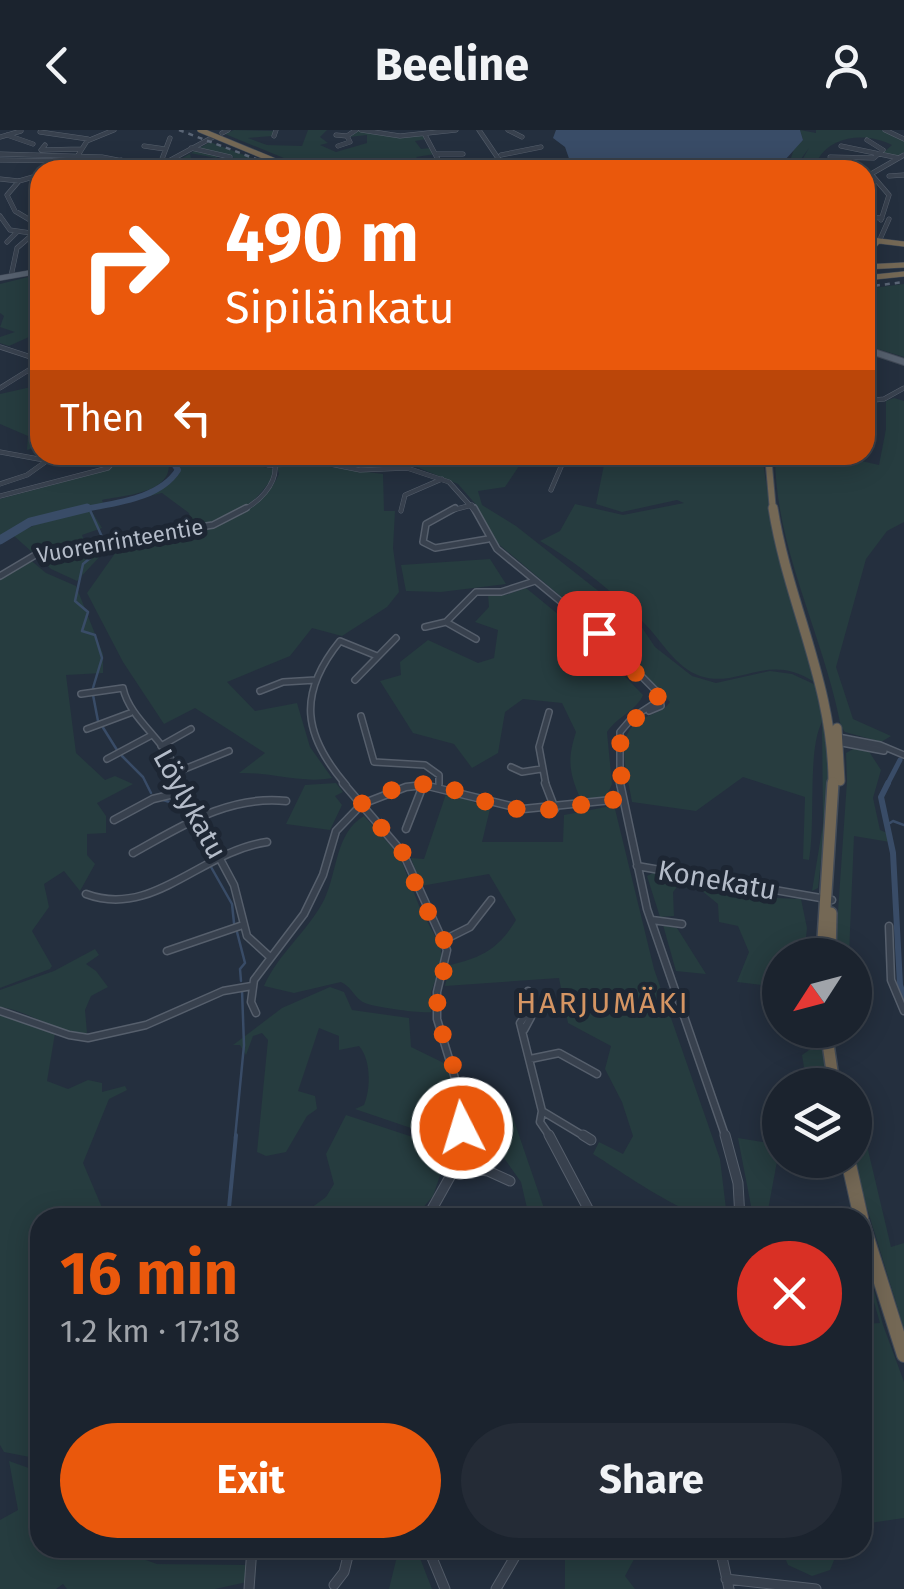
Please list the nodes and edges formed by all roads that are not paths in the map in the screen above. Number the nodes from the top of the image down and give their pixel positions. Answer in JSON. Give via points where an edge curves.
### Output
{"nodes":[{"id":1,"x":114,"y":130,"type":"edge"},
{"id":2,"x":200,"y":130,"type":"edge"},
{"id":3,"x":209,"y":130,"type":"edge"},
{"id":4,"x":228,"y":130,"type":"edge"},
{"id":5,"x":358,"y":130,"type":"edge"},
{"id":6,"x":455,"y":130,"type":"edge"},
{"id":7,"x":479,"y":130,"type":"edge"},
{"id":8,"x":508,"y":130,"type":"edge"},
{"id":9,"x":885,"y":130,"type":"edge"},
{"id":10,"x":22,"y":131,"type":"edge"},
{"id":11,"x":40,"y":132,"type":"dead end"},
{"id":12,"x":222,"y":133,"type":"dead end"},
{"id":13,"x":3,"y":135,"type":"edge"},
{"id":14,"x":336,"y":135,"type":"dead end"},
{"id":15,"x":424,"y":135,"type":"junction"},
{"id":16,"x":215,"y":136,"type":"dead end"},
{"id":17,"x":347,"y":136,"type":"junction"},
{"id":18,"x":522,"y":137,"type":"dead end"},
{"id":19,"x":170,"y":138,"type":"dead end"},
{"id":20,"x":904,"y":139,"type":"edge"},
{"id":21,"x":89,"y":140,"type":"junction"},
{"id":22,"x":463,"y":140,"type":"dead end"},
{"id":23,"x":867,"y":140,"type":"dead end"},
{"id":24,"x":33,"y":144,"type":"dead end"},
{"id":25,"x":44,"y":146,"type":"dead end"},
{"id":26,"x":338,"y":146,"type":"dead end"},
{"id":27,"x":840,"y":146,"type":"dead end"},
{"id":28,"x":190,"y":147,"type":"junction"},
{"id":29,"x":541,"y":147,"type":"dead end"},
{"id":30,"x":81,"y":149,"type":"junction"},
{"id":31,"x":139,"y":151,"type":"dead end"},
{"id":32,"x":163,"y":154,"type":"junction"},
{"id":33,"x":436,"y":154,"type":"junction"},
{"id":34,"x":463,"y":154,"type":"dead end"},
{"id":35,"x":879,"y":154,"type":"junction"},
{"id":36,"x":78,"y":155,"type":"junction"},
{"id":37,"x":174,"y":156,"type":"junction"},
{"id":38,"x":501,"y":156,"type":"junction"},
{"id":39,"x":830,"y":156,"type":"dead end"},
{"id":40,"x":0,"y":157,"type":"edge"},
{"id":41,"x":230,"y":157,"type":"dead end"},
{"id":42,"x":122,"y":159,"type":"joint"},
{"id":43,"x":900,"y":159,"type":"edge"},
{"id":44,"x":55,"y":160,"type":"edge"},
{"id":45,"x":74,"y":160,"type":"edge"},
{"id":46,"x":126,"y":160,"type":"edge"},
{"id":47,"x":168,"y":160,"type":"edge"},
{"id":48,"x":274,"y":160,"type":"edge"},
{"id":49,"x":281,"y":160,"type":"edge"},
{"id":50,"x":439,"y":160,"type":"edge"},
{"id":51,"x":502,"y":160,"type":"edge"},
{"id":52,"x":870,"y":160,"type":"joint"},
{"id":53,"x":904,"y":165,"type":"edge"},
{"id":54,"x":13,"y":170,"type":"dead end"},
{"id":55,"x":875,"y":172,"type":"edge"},
{"id":56,"x":904,"y":174,"type":"edge"},
{"id":57,"x":889,"y":176,"type":"dead end"},
{"id":58,"x":30,"y":177,"type":"edge"},
{"id":59,"x":2,"y":179,"type":"edge"},
{"id":60,"x":875,"y":179,"type":"edge"},
{"id":61,"x":19,"y":181,"type":"junction"},
{"id":62,"x":0,"y":194,"type":"edge"},
{"id":63,"x":7,"y":194,"type":"junction"},
{"id":64,"x":0,"y":217,"type":"edge"},
{"id":65,"x":875,"y":218,"type":"edge"},
{"id":66,"x":887,"y":219,"type":"junction"},
{"id":67,"x":30,"y":221,"type":"edge"},
{"id":68,"x":18,"y":231,"type":"junction"},
{"id":69,"x":30,"y":233,"type":"edge"},
{"id":70,"x":30,"y":236,"type":"edge"},
{"id":71,"x":878,"y":237,"type":"junction"},
{"id":72,"x":875,"y":241,"type":"edge"},
{"id":73,"x":8,"y":242,"type":"dead end"},
{"id":74,"x":902,"y":242,"type":"edge"},
{"id":75,"x":875,"y":267,"type":"edge"},
{"id":76,"x":875,"y":268,"type":"edge"},
{"id":77,"x":904,"y":268,"type":"edge"},
{"id":78,"x":30,"y":273,"type":"edge"},
{"id":79,"x":875,"y":275,"type":"edge"},
{"id":80,"x":11,"y":276,"type":"junction"},
{"id":81,"x":0,"y":278,"type":"edge"},
{"id":82,"x":0,"y":347,"type":"edge"},
{"id":83,"x":875,"y":353,"type":"edge"},
{"id":84,"x":30,"y":358,"type":"edge"},
{"id":85,"x":904,"y":362,"type":"edge"},
{"id":86,"x":30,"y":368,"type":"edge"},
{"id":87,"x":0,"y":388,"type":"edge"},
{"id":88,"x":904,"y":388,"type":"edge"},
{"id":89,"x":894,"y":395,"type":"junction"},
{"id":90,"x":875,"y":399,"type":"edge"},
{"id":91,"x":904,"y":400,"type":"edge"},
{"id":92,"x":0,"y":452,"type":"edge"},
{"id":93,"x":30,"y":457,"type":"edge"},
{"id":94,"x":39,"y":465,"type":"edge"},
{"id":95,"x":111,"y":465,"type":"edge"},
{"id":96,"x":275,"y":465,"type":"edge"},
{"id":97,"x":335,"y":465,"type":"edge"},
{"id":98,"x":402,"y":465,"type":"edge"},
{"id":99,"x":562,"y":465,"type":"edge"},
{"id":100,"x":769,"y":465,"type":"edge"},
{"id":101,"x":400,"y":468,"type":"junction"},
{"id":102,"x":443,"y":478,"type":"junction"},
{"id":103,"x":0,"y":484,"type":"edge"},
{"id":104,"x":551,"y":490,"type":"dead end"},
{"id":105,"x":0,"y":496,"type":"edge"},
{"id":106,"x":472,"y":505,"type":"junction"},
{"id":107,"x":402,"y":512,"type":"dead end"},
{"id":108,"x":488,"y":539,"type":"junction"},
{"id":109,"x":0,"y":576,"type":"edge"},
{"id":110,"x":535,"y":581,"type":"junction"},
{"id":111,"x":446,"y":622,"type":"junction"},
{"id":112,"x":424,"y":628,"type":"dead end"},
{"id":113,"x":396,"y":638,"type":"dead end"},
{"id":114,"x":476,"y":640,"type":"dead end"},
{"id":115,"x":377,"y":656,"type":"junction"},
{"id":116,"x":316,"y":680,"type":"junction"},
{"id":117,"x":355,"y":680,"type":"dead end"},
{"id":118,"x":260,"y":691,"type":"dead end"},
{"id":119,"x":81,"y":694,"type":"dead end"},
{"id":120,"x":652,"y":708,"type":"joint"},
{"id":121,"x":550,"y":712,"type":"dead end"},
{"id":122,"x":130,"y":713,"type":"junction"},
{"id":123,"x":361,"y":716,"type":"dead end"},
{"id":124,"x":632,"y":718,"type":"joint"},
{"id":125,"x":87,"y":729,"type":"dead end"},
{"id":126,"x":191,"y":730,"type":"dead end"},
{"id":127,"x":150,"y":736,"type":"junction"},
{"id":128,"x":836,"y":740,"type":"junction"},
{"id":129,"x":161,"y":746,"type":"junction"},
{"id":130,"x":229,"y":752,"type":"dead end"},
{"id":131,"x":904,"y":757,"type":"edge"},
{"id":132,"x":107,"y":759,"type":"dead end"},
{"id":133,"x":511,"y":768,"type":"dead end"},
{"id":134,"x":541,"y":769,"type":"junction"},
{"id":135,"x":177,"y":772,"type":"junction"},
{"id":136,"x":424,"y":783,"type":"junction"},
{"id":137,"x":440,"y":784,"type":"junction"},
{"id":138,"x":178,"y":793,"type":"junction"},
{"id":139,"x":622,"y":799,"type":"junction"},
{"id":140,"x":286,"y":802,"type":"dead end"},
{"id":141,"x":361,"y":804,"type":"junction"},
{"id":142,"x":555,"y":809,"type":"junction"},
{"id":143,"x":114,"y":820,"type":"dead end"},
{"id":144,"x":197,"y":820,"type":"junction"},
{"id":145,"x":406,"y":829,"type":"dead end"},
{"id":146,"x":268,"y":842,"type":"dead end"},
{"id":147,"x":134,"y":853,"type":"dead end"},
{"id":148,"x":219,"y":856,"type":"junction"},
{"id":149,"x":637,"y":866,"type":"junction"},
{"id":150,"x":86,"y":894,"type":"dead end"},
{"id":151,"x":829,"y":899,"type":"junction"},
{"id":152,"x":491,"y":900,"type":"dead end"},
{"id":153,"x":652,"y":920,"type":"junction"},
{"id":154,"x":682,"y":924,"type":"dead end"},
{"id":155,"x":243,"y":925,"type":"junction"},
{"id":156,"x":889,"y":926,"type":"dead end"},
{"id":157,"x":824,"y":938,"type":"edge"},
{"id":158,"x":830,"y":938,"type":"edge"},
{"id":159,"x":444,"y":940,"type":"junction"},
{"id":160,"x":167,"y":951,"type":"dead end"},
{"id":161,"x":270,"y":956,"type":"junction"},
{"id":162,"x":252,"y":986,"type":"junction"},
{"id":163,"x":528,"y":992,"type":"dead end"},
{"id":164,"x":0,"y":1011,"type":"edge"},
{"id":165,"x":904,"y":1011,"type":"edge"},
{"id":166,"x":256,"y":1013,"type":"dead end"},
{"id":167,"x":530,"y":1059,"type":"junction"},
{"id":168,"x":597,"y":1074,"type":"dead end"},
{"id":169,"x":489,"y":1096,"type":"dead end"},
{"id":170,"x":464,"y":1099,"type":"junction"},
{"id":171,"x":542,"y":1111,"type":"junction"},
{"id":172,"x":591,"y":1140,"type":"dead end"},
{"id":173,"x":453,"y":1166,"type":"junction"},
{"id":174,"x":852,"y":1178,"type":"edge"},
{"id":175,"x":510,"y":1181,"type":"dead end"},
{"id":176,"x":434,"y":1208,"type":"edge"},
{"id":177,"x":588,"y":1208,"type":"edge"},
{"id":178,"x":739,"y":1208,"type":"edge"},
{"id":179,"x":859,"y":1208,"type":"edge"},
{"id":180,"x":872,"y":1252,"type":"edge"},
{"id":181,"x":904,"y":1354,"type":"edge"},
{"id":182,"x":251,"y":1558,"type":"edge"},
{"id":183,"x":348,"y":1558,"type":"edge"},
{"id":184,"x":432,"y":1558,"type":"edge"},
{"id":185,"x":514,"y":1558,"type":"edge"},
{"id":186,"x":722,"y":1558,"type":"edge"},
{"id":187,"x":727,"y":1584,"type":"edge"},
{"id":188,"x":334,"y":1585,"type":"dead end"},
{"id":189,"x":249,"y":1589,"type":"edge"},
{"id":190,"x":445,"y":1589,"type":"edge"},
{"id":191,"x":496,"y":1589,"type":"edge"},
{"id":192,"x":816,"y":1589,"type":"edge"}],
"edges":[{"from":1,"to":21,"type":"street"},
{"from":2,"to":48,"type":"highway"},
{"from":3,"to":49,"type":"highway"},
{"from":4,"to":12,"type":"street"},
{"from":5,"to":15,"type":"street"},
{"from":5,"to":17,"type":"street"},
{"from":6,"to":15,"type":"street"},
{"from":6,"to":22,"type":"street"},
{"from":7,"to":38,"type":"street"},
{"from":8,"to":18,"type":"street"},
{"from":9,"to":20,"type":"street"},
{"from":10,"to":13,"type":"street"},
{"from":11,"to":21,"type":"street"},
{"from":13,"to":24,"type":"street"},
{"from":14,"to":17,"type":"street"},
{"from":15,"to":33,"type":"street"},
{"from":16,"to":28,"type":"street"},
{"from":17,"to":26,"type":"street","via":[[350,142]]},
{"from":19,"to":32,"type":"street"},
{"from":21,"to":30,"type":"street"},
{"from":23,"to":35,"type":"street","via":[[886,149]]},
{"from":25,"to":30,"type":"street"},
{"from":27,"to":35,"type":"street"},
{"from":28,"to":37,"type":"street"},
{"from":28,"to":41,"type":"street"},
{"from":29,"to":38,"type":"street"},
{"from":30,"to":36,"type":"street"},
{"from":31,"to":32,"type":"street","via":[[146,146]]},
{"from":32,"to":37,"type":"street"},
{"from":33,"to":34,"type":"street"},
{"from":33,"to":50,"type":"street"},
{"from":35,"to":43,"type":"street"},
{"from":35,"to":52,"type":"street"},
{"from":36,"to":40,"type":"street"},
{"from":36,"to":42,"type":"street"},
{"from":36,"to":45,"type":"street"},
{"from":37,"to":47,"type":"street"},
{"from":38,"to":51,"type":"street"},
{"from":39,"to":52,"type":"street"},
{"from":40,"to":44,"type":"street"},
{"from":42,"to":46,"type":"street"},
{"from":43,"to":53,"type":"street"},
{"from":43,"to":55,"type":"street"},
{"from":54,"to":59,"type":"street"},
{"from":56,"to":57,"type":"street"},
{"from":58,"to":61,"type":"street"},
{"from":59,"to":61,"type":"street"},
{"from":60,"to":66,"type":"street","via":[[889,195]]},
{"from":61,"to":63,"type":"street"},
{"from":62,"to":63,"type":"street"},
{"from":63,"to":67,"type":"street","via":[[15,211]]},
{"from":64,"to":68,"type":"street"},
{"from":65,"to":66,"type":"street"},
{"from":66,"to":71,"type":"street"},
{"from":68,"to":69,"type":"street"},
{"from":68,"to":73,"type":"street"},
{"from":70,"to":80,"type":"street","via":[[12,259]]},
{"from":71,"to":72,"type":"highway"},
{"from":71,"to":74,"type":"highway"},
{"from":75,"to":77,"type":"highway"},
{"from":76,"to":77,"type":"highway"},
{"from":77,"to":79,"type":"highway"},
{"from":78,"to":80,"type":"main road"},
{"from":80,"to":81,"type":"main road"},
{"from":82,"to":84,"type":"street"},
{"from":83,"to":85,"type":"main road"},
{"from":86,"to":87,"type":"street"},
{"from":88,"to":89,"type":"street"},
{"from":89,"to":90,"type":"street"},
{"from":89,"to":91,"type":"street"},
{"from":92,"to":93,"type":"street"},
{"from":94,"to":103,"type":"street"},
{"from":95,"to":105,"type":"street"},
{"from":96,"to":109,"type":"street","name":"Vuorenrinteentie","via":[[261,499],[226,520],[42,550]]},
{"from":97,"to":101,"type":"street"},
{"from":98,"to":101,"type":"street"},
{"from":99,"to":104,"type":"street"},
{"from":100,"to":128,"type":"highway","via":[[778,536]]},
{"from":101,"to":102,"type":"street"},
{"from":102,"to":106,"type":"street"},
{"from":102,"to":107,"type":"street","via":[[405,495]]},
{"from":106,"to":108,"type":"street"},
{"from":106,"to":108,"type":"street","via":[[426,524],[423,542],[435,548]]},
{"from":108,"to":110,"type":"street"},
{"from":110,"to":111,"type":"street","via":[[471,594]]},
{"from":110,"to":120,"type":"street","via":[[656,692],[662,703]]},
{"from":111,"to":112,"type":"street"},
{"from":111,"to":114,"type":"street"},
{"from":113,"to":115,"type":"street"},
{"from":115,"to":116,"type":"street","via":[[340,641]]},
{"from":115,"to":117,"type":"street"},
{"from":116,"to":118,"type":"street"},
{"from":116,"to":141,"type":"street","via":[[313,738]]},
{"from":119,"to":122,"type":"street","name":"Löylykatu","via":[[122,688]]},
{"from":120,"to":124,"type":"street","name":"Konekatu"},
{"from":121,"to":134,"type":"street","via":[[539,728]]},
{"from":122,"to":125,"type":"street"},
{"from":122,"to":127,"type":"street","name":"Löylykatu"},
{"from":123,"to":137,"type":"street","via":[[374,762],[425,765]]},
{"from":124,"to":139,"type":"street","name":"Konekatu","via":[[619,737]]},
{"from":126,"to":129,"type":"street"},
{"from":127,"to":129,"type":"street","name":"Löylykatu"},
{"from":127,"to":132,"type":"street"},
{"from":128,"to":131,"type":"street"},
{"from":128,"to":151,"type":"highway"},
{"from":129,"to":135,"type":"street","name":"Löylykatu"},
{"from":130,"to":135,"type":"street"},
{"from":133,"to":134,"type":"street"},
{"from":134,"to":142,"type":"street"},
{"from":135,"to":138,"type":"street","name":"Löylykatu"},
{"from":136,"to":137,"type":"street"},
{"from":136,"to":141,"type":"street"},
{"from":136,"to":145,"type":"street"},
{"from":137,"to":142,"type":"street","via":[[506,806]]},
{"from":138,"to":143,"type":"street"},
{"from":138,"to":144,"type":"street","name":"Löylykatu"},
{"from":139,"to":142,"type":"street"},
{"from":139,"to":149,"type":"street","name":"Konekatu"},
{"from":140,"to":144,"type":"street","via":[[233,803]]},
{"from":141,"to":159,"type":"street","via":[[403,853]]},
{"from":141,"to":161,"type":"street","via":[[339,824],[312,900]]},
{"from":144,"to":147,"type":"street"},
{"from":144,"to":148,"type":"street","name":"Löylykatu"},
{"from":146,"to":148,"type":"street","via":[[240,844]]},
{"from":148,"to":150,"type":"street","via":[[148,895],[112,902]]},
{"from":148,"to":155,"type":"street","name":"Löylykatu","via":[[238,894]]},
{"from":149,"to":151,"type":"street","name":"Konekatu"},
{"from":149,"to":153,"type":"street"},
{"from":151,"to":157,"type":"highway"},
{"from":151,"to":158,"type":"highway"},
{"from":152,"to":159,"type":"street","via":[[470,927]]},
{"from":153,"to":154,"type":"street"},
{"from":153,"to":178,"type":"street","via":[[735,1164]]},
{"from":155,"to":160,"type":"street"},
{"from":155,"to":161,"type":"street","name":"Löylykatu","via":[[251,942]]},
{"from":156,"to":165,"type":"street","via":[[891,980]]},
{"from":159,"to":170,"type":"street","via":[[448,957],[437,992],[438,1020]]},
{"from":161,"to":162,"type":"street"},
{"from":162,"to":164,"type":"street","via":[[90,1038]]},
{"from":162,"to":166,"type":"street"},
{"from":163,"to":167,"type":"street","via":[[532,1018],[524,1031]]},
{"from":167,"to":168,"type":"street","via":[[558,1054]]},
{"from":167,"to":171,"type":"street"},
{"from":169,"to":170,"type":"street"},
{"from":170,"to":173,"type":"street"},
{"from":171,"to":172,"type":"street"},
{"from":171,"to":177,"type":"street","via":[[540,1122]]},
{"from":173,"to":175,"type":"street"},
{"from":173,"to":176,"type":"street"},
{"from":174,"to":179,"type":"highway"},
{"from":180,"to":181,"type":"highway"},
{"from":182,"to":189,"type":"street"},
{"from":183,"to":188,"type":"street"},
{"from":184,"to":190,"type":"street"},
{"from":185,"to":191,"type":"street"},
{"from":186,"to":187,"type":"street"},
{"from":187,"to":192,"type":"street"}]}
